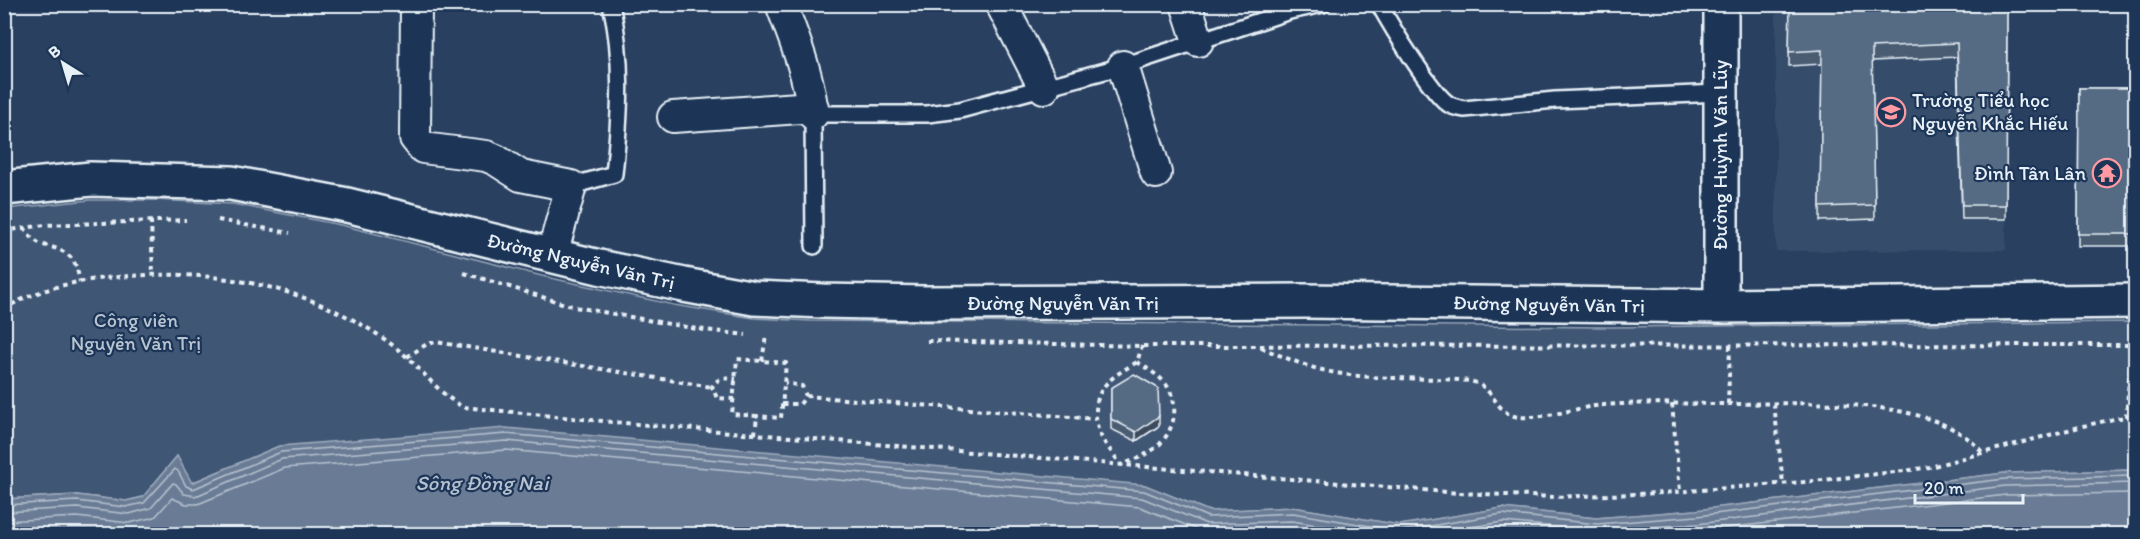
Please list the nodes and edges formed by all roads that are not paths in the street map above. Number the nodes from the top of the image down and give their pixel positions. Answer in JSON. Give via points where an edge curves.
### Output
{"nodes":[{"id":1,"x":416,"y":4,"type":"edge"},
{"id":2,"x":611,"y":4,"type":"edge"},
{"id":3,"x":781,"y":4,"type":"edge"},
{"id":4,"x":1001,"y":4,"type":"edge"},
{"id":5,"x":1186,"y":4,"type":"edge"},
{"id":6,"x":1323,"y":4,"type":"edge"},
{"id":7,"x":1379,"y":4,"type":"edge"},
{"id":8,"x":1721,"y":4,"type":"edge"},
{"id":9,"x":1198,"y":41,"type":"junction"},
{"id":10,"x":1123,"y":66,"type":"junction"},
{"id":11,"x":1044,"y":88,"type":"junction"},
{"id":12,"x":1720,"y":93,"type":"junction"},
{"id":13,"x":813,"y":110,"type":"junction"},
{"id":14,"x":673,"y":117,"type":"dead end"},
{"id":15,"x":1156,"y":173,"type":"dead end"},
{"id":16,"x":571,"y":186,"type":"junction"},
{"id":17,"x":4,"y":188,"type":"edge"},
{"id":18,"x":813,"y":246,"type":"dead end"},
{"id":19,"x":552,"y":255,"type":"junction"},
{"id":20,"x":2136,"y":301,"type":"edge"},
{"id":21,"x":1721,"y":306,"type":"junction"}],
"edges":[{"from":1,"to":16,"type":"street","via":[[418,143],[423,148],[486,156],[521,176]]},
{"from":2,"to":16,"type":"lane","via":[[617,31],[620,120],[615,174]]},
{"from":3,"to":13,"type":"street","via":[[801,55]]},
{"from":4,"to":11,"type":"street"},
{"from":5,"to":9,"type":"street"},
{"from":6,"to":9,"type":"lane"},
{"from":7,"to":12,"type":"lane","via":[[1428,82],[1450,105],[1464,109],[1555,100]]},
{"from":8,"to":12,"type":"street","name":"Đường Huỳnh Văn Lũy"},
{"from":9,"to":10,"type":"lane"},
{"from":10,"to":11,"type":"lane"},
{"from":10,"to":15,"type":"street"},
{"from":11,"to":13,"type":"lane","via":[[960,110],[927,114]]},
{"from":12,"to":21,"type":"street","name":"Đường Huỳnh Văn Lũy"},
{"from":13,"to":14,"type":"street"},
{"from":13,"to":18,"type":"lane"},
{"from":16,"to":19,"type":"street"},
{"from":17,"to":19,"type":"street","name":"Đường Nguyễn Văn Trị","via":[[91,179],[231,183],[348,205]]},
{"from":19,"to":21,"type":"street","name":"Đường Nguyễn Văn Trị","via":[[754,298],[938,303],[1305,301]]},
{"from":20,"to":21,"type":"street","name":"Đường Nguyễn Văn Trị"}]}
